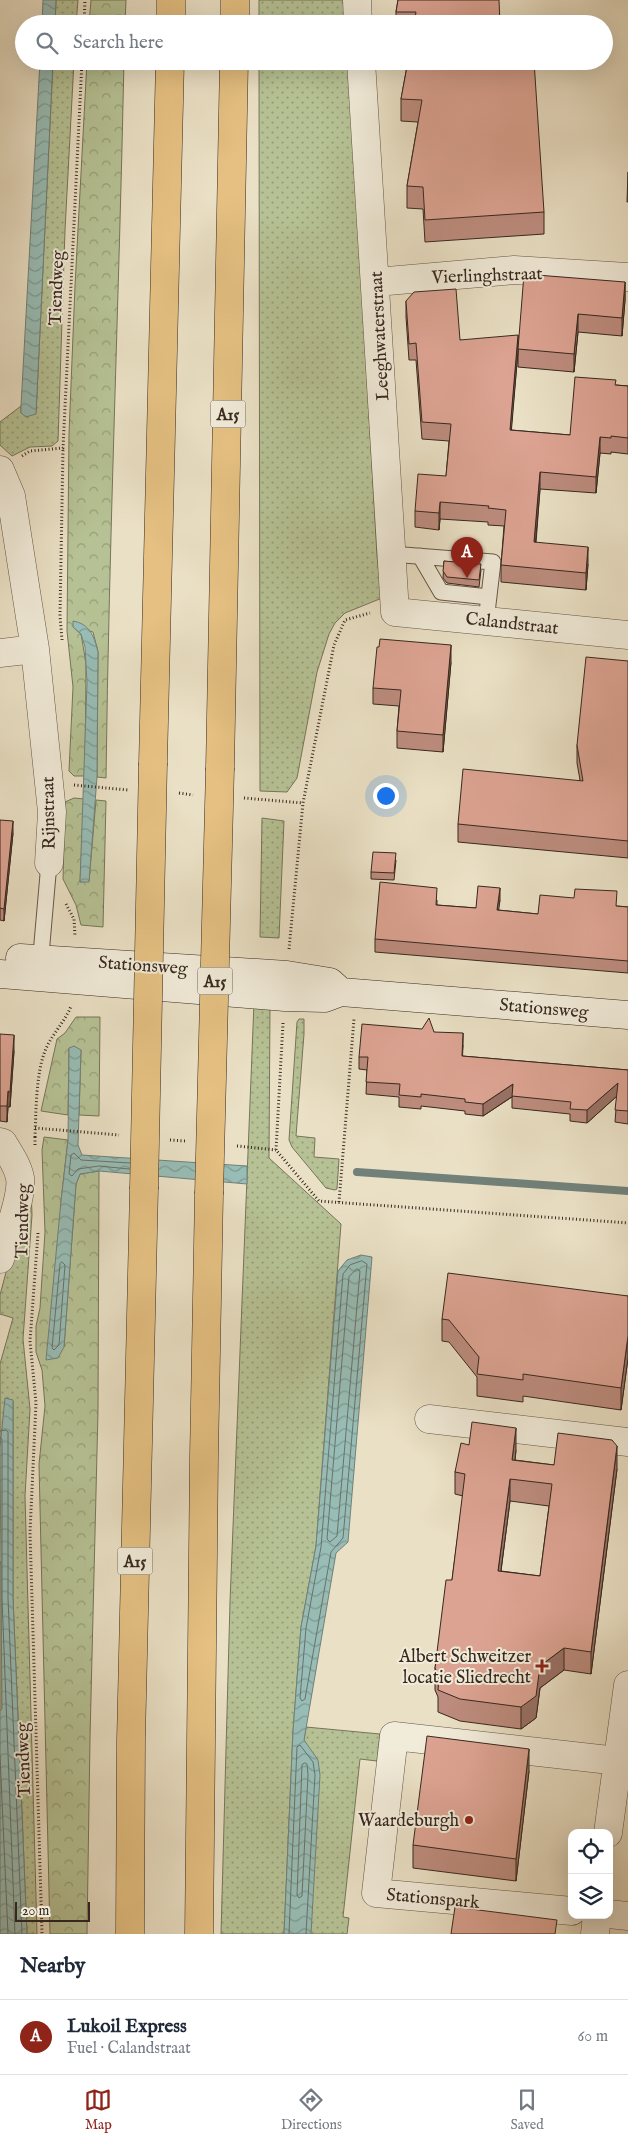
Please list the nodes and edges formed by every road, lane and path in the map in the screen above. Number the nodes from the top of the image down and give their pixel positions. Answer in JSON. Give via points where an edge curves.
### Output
{"nodes":[{"id":1,"x":85,"y":0,"type":"edge"},
{"id":2,"x":171,"y":0,"type":"edge"},
{"id":3,"x":235,"y":0,"type":"edge"},
{"id":4,"x":357,"y":0,"type":"edge"},
{"id":5,"x":84,"y":15,"type":"edge"},
{"id":6,"x":171,"y":15,"type":"edge"},
{"id":7,"x":235,"y":15,"type":"edge"},
{"id":8,"x":358,"y":15,"type":"edge"},
{"id":9,"x":82,"y":70,"type":"edge"},
{"id":10,"x":170,"y":70,"type":"edge"},
{"id":11,"x":234,"y":70,"type":"edge"},
{"id":12,"x":362,"y":70,"type":"edge"},
{"id":13,"x":628,"y":277,"type":"edge"},
{"id":14,"x":376,"y":282,"type":"junction"},
{"id":15,"x":8,"y":465,"type":"edge"},
{"id":16,"x":391,"y":554,"type":"junction"},
{"id":17,"x":420,"y":556,"type":"junction"},
{"id":18,"x":488,"y":609,"type":"junction"},
{"id":19,"x":395,"y":612,"type":"junction"},
{"id":20,"x":628,"y":635,"type":"edge"},
{"id":21,"x":35,"y":649,"type":"junction"},
{"id":22,"x":0,"y":654,"type":"edge"},
{"id":23,"x":78,"y":785,"type":"dead end"},
{"id":24,"x":108,"y":788,"type":"dead end"},
{"id":25,"x":49,"y":863,"type":"joint"},
{"id":26,"x":0,"y":957,"type":"edge"},
{"id":27,"x":40,"y":968,"type":"junction"},
{"id":28,"x":0,"y":974,"type":"edge"},
{"id":29,"x":286,"y":986,"type":"junction"},
{"id":30,"x":348,"y":993,"type":"junction"},
{"id":31,"x":73,"y":1001,"type":"dead end"},
{"id":32,"x":628,"y":1015,"type":"edge"},
{"id":33,"x":35,"y":1128,"type":"junction"},
{"id":34,"x":88,"y":1132,"type":"dead end"},
{"id":35,"x":35,"y":1137,"type":"junction"},
{"id":36,"x":1,"y":1143,"type":"edge"},
{"id":37,"x":35,"y":1146,"type":"dead end"},
{"id":38,"x":339,"y":1202,"type":"junction"},
{"id":39,"x":628,"y":1223,"type":"edge"},
{"id":40,"x":38,"y":1230,"type":"dead end"},
{"id":41,"x":0,"y":1259,"type":"edge"},
{"id":42,"x":429,"y":1419,"type":"dead end"},
{"id":43,"x":628,"y":1442,"type":"edge"},
{"id":44,"x":628,"y":1685,"type":"edge"},
{"id":45,"x":623,"y":1762,"type":"edge"},
{"id":46,"x":609,"y":1829,"type":"edge"},
{"id":47,"x":568,"y":1911,"type":"edge"},
{"id":48,"x":613,"y":1914,"type":"edge"},
{"id":49,"x":628,"y":1916,"type":"edge"},
{"id":50,"x":597,"y":1919,"type":"edge"},
{"id":51,"x":42,"y":1934,"type":"edge"},
{"id":52,"x":130,"y":1934,"type":"edge"},
{"id":53,"x":199,"y":1934,"type":"edge"},
{"id":54,"x":595,"y":1934,"type":"edge"}],
"edges":[{"from":1,"to":5,"type":"path"},
{"from":2,"to":6,"type":"highway"},
{"from":3,"to":7,"type":"highway"},
{"from":4,"to":8,"type":"street"},
{"from":9,"to":15,"type":"path","name":"Tiendweg","via":[[63,448],[30,451]]},
{"from":10,"to":52,"type":"highway","number":"A15","bridge":true,"via":[[131,1740]]},
{"from":11,"to":53,"type":"highway","number":"A15","bridge":true,"via":[[204,1457]]},
{"from":12,"to":14,"type":"street","name":"Leeghwaterstraat"},
{"from":13,"to":14,"type":"street","name":"Vierlinghstraat","via":[[514,270]]},
{"from":14,"to":16,"type":"street","name":"Leeghwaterstraat"},
{"from":15,"to":21,"type":"street","name":"Rijnstraat"},
{"from":16,"to":17,"type":"lane"},
{"from":16,"to":19,"type":"street","name":"Leeghwaterstraat"},
{"from":17,"to":18,"type":"lane","via":[[441,592]]},
{"from":17,"to":18,"type":"lane","via":[[493,562]]},
{"from":18,"to":19,"type":"street","name":"Calandstraat"},
{"from":18,"to":20,"type":"street","name":"Calandstraat"},
{"from":19,"to":29,"type":"path","via":[[364,613],[345,620],[334,645],[303,803]]},
{"from":21,"to":22,"type":"street"},
{"from":21,"to":25,"type":"street","name":"Rijnstraat","via":[[52,812]]},
{"from":23,"to":24,"type":"path"},
{"from":25,"to":27,"type":"lane","name":"Rijnstraat"},
{"from":26,"to":27,"type":"street","name":"Stationsweg"},
{"from":27,"to":28,"type":"street","name":"Stationsweg"},
{"from":27,"to":29,"type":"street","name":"Stationsweg"},
{"from":29,"to":30,"type":"street","name":"Stationsweg","via":[[330,982]]},
{"from":29,"to":38,"type":"path","via":[[276,1150],[318,1201]]},
{"from":30,"to":32,"type":"street","name":"Stationsweg"},
{"from":30,"to":38,"type":"path"},
{"from":31,"to":33,"type":"path","via":[[46,1049],[41,1065]]},
{"from":33,"to":34,"type":"path"},
{"from":33,"to":35,"type":"path"},
{"from":35,"to":36,"type":"path"},
{"from":35,"to":37,"type":"path"},
{"from":36,"to":41,"type":"street","via":[[20,1178],[19,1194]]},
{"from":38,"to":39,"type":"path"},
{"from":40,"to":51,"type":"path","name":"Tiendweg","via":[[30,1341],[36,1403],[30,1532]]},
{"from":42,"to":43,"type":"street"},
{"from":44,"to":45,"type":"street"},
{"from":45,"to":46,"type":"street"},
{"from":45,"to":47,"type":"street","name":"Stationspark","via":[[394,1736],[376,1893]]},
{"from":48,"to":49,"type":"street"},
{"from":50,"to":54,"type":"street"}]}
